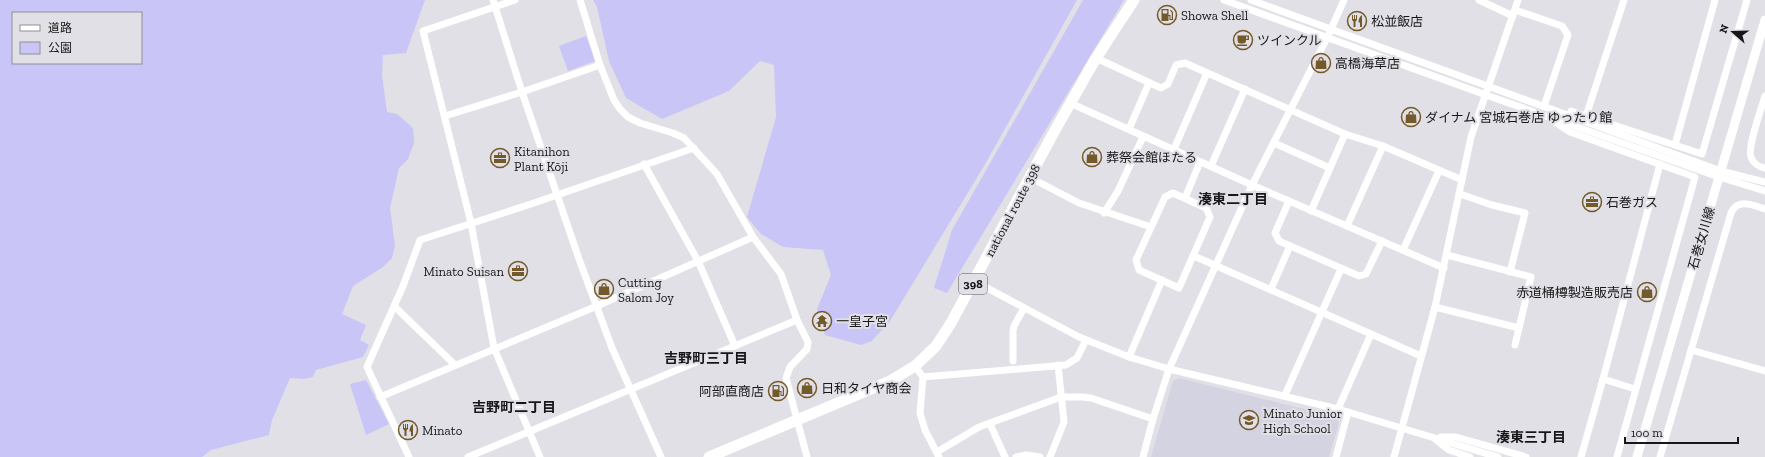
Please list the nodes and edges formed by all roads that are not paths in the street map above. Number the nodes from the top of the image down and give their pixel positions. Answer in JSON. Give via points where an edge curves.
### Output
{"nodes":[{"id":1,"x":515,"y":0,"type":"edge"},
{"id":2,"x":580,"y":0,"type":"edge"},
{"id":3,"x":1134,"y":0,"type":"edge"},
{"id":4,"x":1224,"y":0,"type":"edge"},
{"id":5,"x":1251,"y":0,"type":"edge"},
{"id":6,"x":1344,"y":0,"type":"edge"},
{"id":7,"x":1479,"y":0,"type":"edge"},
{"id":8,"x":1518,"y":0,"type":"edge"},
{"id":9,"x":1624,"y":0,"type":"edge"},
{"id":10,"x":1715,"y":0,"type":"edge"},
{"id":11,"x":1747,"y":0,"type":"edge"},
{"id":12,"x":1243,"y":3,"type":"edge"},
{"id":13,"x":494,"y":4,"type":"edge"},
{"id":14,"x":1514,"y":13,"type":"junction"},
{"id":15,"x":1765,"y":20,"type":"edge"},
{"id":16,"x":1331,"y":29,"type":"junction"},
{"id":17,"x":1327,"y":38,"type":"junction"},
{"id":18,"x":1096,"y":58,"type":"junction"},
{"id":19,"x":1412,"y":59,"type":"junction"},
{"id":20,"x":600,"y":64,"type":"junction"},
{"id":21,"x":1409,"y":67,"type":"junction"},
{"id":22,"x":1207,"y":73,"type":"junction"},
{"id":23,"x":1149,"y":83,"type":"junction"},
{"id":24,"x":1489,"y":86,"type":"junction"},
{"id":25,"x":1245,"y":89,"type":"junction"},
{"id":26,"x":522,"y":92,"type":"junction"},
{"id":27,"x":1486,"y":95,"type":"junction"},
{"id":28,"x":1765,"y":96,"type":"edge"},
{"id":29,"x":1070,"y":103,"type":"junction"},
{"id":30,"x":1548,"y":108,"type":"junction"},
{"id":31,"x":1291,"y":109,"type":"junction"},
{"id":32,"x":445,"y":116,"type":"junction"},
{"id":33,"x":1547,"y":116,"type":"junction"},
{"id":34,"x":1586,"y":116,"type":"junction"},
{"id":35,"x":1129,"y":129,"type":"junction"},
{"id":36,"x":1346,"y":134,"type":"junction"},
{"id":37,"x":1143,"y":136,"type":"junction"},
{"id":38,"x":1274,"y":142,"type":"junction"},
{"id":39,"x":1675,"y":145,"type":"junction"},
{"id":40,"x":1383,"y":146,"type":"junction"},
{"id":41,"x":694,"y":148,"type":"junction"},
{"id":42,"x":1174,"y":149,"type":"junction"},
{"id":43,"x":1200,"y":162,"type":"junction"},
{"id":44,"x":644,"y":164,"type":"junction"},
{"id":45,"x":1660,"y":164,"type":"junction"},
{"id":46,"x":1211,"y":166,"type":"junction"},
{"id":47,"x":1330,"y":168,"type":"junction"},
{"id":48,"x":1765,"y":168,"type":"edge"},
{"id":49,"x":1440,"y":171,"type":"junction"},
{"id":50,"x":1720,"y":174,"type":"junction"},
{"id":51,"x":1029,"y":177,"type":"junction"},
{"id":52,"x":1462,"y":180,"type":"junction"},
{"id":53,"x":1765,"y":182,"type":"edge"},
{"id":54,"x":1252,"y":185,"type":"junction"},
{"id":55,"x":1765,"y":190,"type":"edge"},
{"id":56,"x":558,"y":194,"type":"junction"},
{"id":57,"x":1460,"y":194,"type":"junction"},
{"id":58,"x":1185,"y":198,"type":"junction"},
{"id":59,"x":1289,"y":201,"type":"junction"},
{"id":60,"x":1765,"y":209,"type":"edge"},
{"id":61,"x":1311,"y":211,"type":"junction"},
{"id":62,"x":1104,"y":212,"type":"junction"},
{"id":63,"x":471,"y":223,"type":"junction"},
{"id":64,"x":1347,"y":226,"type":"junction"},
{"id":65,"x":1151,"y":227,"type":"junction"},
{"id":66,"x":753,"y":237,"type":"junction"},
{"id":67,"x":1382,"y":241,"type":"junction"},
{"id":68,"x":1290,"y":246,"type":"junction"},
{"id":69,"x":1403,"y":250,"type":"junction"},
{"id":70,"x":1447,"y":255,"type":"junction"},
{"id":71,"x":1194,"y":256,"type":"junction"},
{"id":72,"x":698,"y":261,"type":"junction"},
{"id":73,"x":1216,"y":265,"type":"junction"},
{"id":74,"x":1444,"y":268,"type":"junction"},
{"id":75,"x":1341,"y":269,"type":"junction"},
{"id":76,"x":1510,"y":272,"type":"junction"},
{"id":77,"x":1162,"y":280,"type":"junction"},
{"id":78,"x":974,"y":281,"type":"junction"},
{"id":79,"x":1271,"y":290,"type":"junction"},
{"id":80,"x":394,"y":306,"type":"junction"},
{"id":81,"x":597,"y":306,"type":"junction"},
{"id":82,"x":1435,"y":307,"type":"junction"},
{"id":83,"x":1024,"y":308,"type":"junction"},
{"id":84,"x":1321,"y":312,"type":"junction"},
{"id":85,"x":797,"y":320,"type":"junction"},
{"id":86,"x":1519,"y":328,"type":"junction"},
{"id":87,"x":1371,"y":334,"type":"junction"},
{"id":88,"x":1086,"y":340,"type":"junction"},
{"id":89,"x":735,"y":346,"type":"junction"},
{"id":90,"x":1515,"y":346,"type":"dead end"},
{"id":91,"x":494,"y":348,"type":"junction"},
{"id":92,"x":1691,"y":350,"type":"junction"},
{"id":93,"x":1422,"y":356,"type":"junction"},
{"id":94,"x":1128,"y":357,"type":"junction"},
{"id":95,"x":1013,"y":361,"type":"dead end"},
{"id":96,"x":455,"y":365,"type":"junction"},
{"id":97,"x":1058,"y":365,"type":"junction"},
{"id":98,"x":915,"y":366,"type":"junction"},
{"id":99,"x":1169,"y":369,"type":"junction"},
{"id":100,"x":1765,"y":371,"type":"edge"},
{"id":101,"x":923,"y":377,"type":"junction"},
{"id":102,"x":1604,"y":379,"type":"junction"},
{"id":103,"x":631,"y":389,"type":"junction"},
{"id":104,"x":1635,"y":389,"type":"junction"},
{"id":105,"x":1286,"y":395,"type":"junction"},
{"id":106,"x":380,"y":396,"type":"junction"},
{"id":107,"x":1061,"y":397,"type":"junction"},
{"id":108,"x":1338,"y":409,"type":"junction"},
{"id":109,"x":1348,"y":412,"type":"junction"},
{"id":110,"x":1152,"y":419,"type":"junction"},
{"id":111,"x":798,"y":420,"type":"junction"},
{"id":112,"x":990,"y":424,"type":"junction"},
{"id":113,"x":1402,"y":429,"type":"junction"},
{"id":114,"x":530,"y":432,"type":"junction"},
{"id":115,"x":1432,"y":437,"type":"junction"},
{"id":116,"x":938,"y":455,"type":"edge"},
{"id":117,"x":409,"y":457,"type":"edge"},
{"id":118,"x":468,"y":457,"type":"edge"},
{"id":119,"x":540,"y":457,"type":"edge"},
{"id":120,"x":661,"y":457,"type":"edge"},
{"id":121,"x":709,"y":457,"type":"edge"},
{"id":122,"x":808,"y":457,"type":"edge"},
{"id":123,"x":1005,"y":457,"type":"edge"},
{"id":124,"x":1016,"y":457,"type":"edge"},
{"id":125,"x":1040,"y":457,"type":"edge"},
{"id":126,"x":1050,"y":457,"type":"edge"},
{"id":127,"x":1143,"y":457,"type":"edge"},
{"id":128,"x":1336,"y":457,"type":"edge"},
{"id":129,"x":1394,"y":457,"type":"edge"},
{"id":130,"x":1470,"y":457,"type":"edge"},
{"id":131,"x":1498,"y":457,"type":"edge"},
{"id":132,"x":1526,"y":457,"type":"edge"},
{"id":133,"x":1581,"y":457,"type":"edge"},
{"id":134,"x":1617,"y":457,"type":"edge"},
{"id":135,"x":1638,"y":457,"type":"edge"},
{"id":136,"x":1660,"y":457,"type":"edge"}],
"edges":[{"from":1,"to":13,"type":"street"},
{"from":2,"to":20,"type":"street"},
{"from":3,"to":18,"type":"highway","name":"national route 398","number":"398"},
{"from":4,"to":12,"type":"street"},
{"from":5,"to":16,"type":"street"},
{"from":6,"to":16,"type":"street"},
{"from":7,"to":14,"type":"street"},
{"from":8,"to":14,"type":"street"},
{"from":9,"to":34,"type":"street"},
{"from":10,"to":39,"type":"street"},
{"from":11,"to":39,"type":"street","via":[[1702,154]]},
{"from":12,"to":17,"type":"street"},
{"from":13,"to":26,"type":"street"},
{"from":13,"to":32,"type":"street","via":[[423,31]]},
{"from":14,"to":24,"type":"street"},
{"from":14,"to":30,"type":"street","via":[[1562,26],[1568,35]]},
{"from":15,"to":50,"type":"main road","name":"石巻女川線"},
{"from":16,"to":17,"type":"street"},
{"from":16,"to":19,"type":"street"},
{"from":17,"to":21,"type":"street"},
{"from":17,"to":31,"type":"street"},
{"from":18,"to":23,"type":"street"},
{"from":18,"to":29,"type":"highway","name":"national route 398","number":"398"},
{"from":19,"to":21,"type":"street"},
{"from":19,"to":24,"type":"street"},
{"from":20,"to":26,"type":"street"},
{"from":20,"to":41,"type":"street","via":[[614,100],[628,117],[684,138]]},
{"from":21,"to":27,"type":"street"},
{"from":22,"to":23,"type":"street","via":[[1185,63],[1176,65],[1168,84],[1160,88]]},
{"from":22,"to":25,"type":"street"},
{"from":22,"to":42,"type":"street"},
{"from":23,"to":35,"type":"street"},
{"from":24,"to":27,"type":"street"},
{"from":24,"to":30,"type":"street"},
{"from":25,"to":31,"type":"street"},
{"from":25,"to":46,"type":"street"},
{"from":26,"to":32,"type":"street"},
{"from":26,"to":56,"type":"street"},
{"from":27,"to":33,"type":"street"},
{"from":27,"to":52,"type":"street","via":[[1472,137]]},
{"from":28,"to":48,"type":"street","via":[[1750,150],[1753,161]]},
{"from":29,"to":35,"type":"street"},
{"from":29,"to":51,"type":"highway","name":"national route 398","number":"398"},
{"from":30,"to":34,"type":"street"},
{"from":30,"to":50,"type":"street"},
{"from":31,"to":36,"type":"street"},
{"from":31,"to":38,"type":"street"},
{"from":32,"to":63,"type":"street"},
{"from":33,"to":45,"type":"street","via":[[1570,132]]},
{"from":33,"to":50,"type":"street"},
{"from":34,"to":39,"type":"street"},
{"from":35,"to":37,"type":"street"},
{"from":36,"to":40,"type":"street"},
{"from":36,"to":47,"type":"street"},
{"from":37,"to":42,"type":"street"},
{"from":37,"to":62,"type":"street","via":[[1118,191]]},
{"from":38,"to":47,"type":"street"},
{"from":38,"to":54,"type":"street"},
{"from":40,"to":49,"type":"street"},
{"from":40,"to":64,"type":"street"},
{"from":41,"to":44,"type":"street"},
{"from":41,"to":66,"type":"street","via":[[716,174]]},
{"from":42,"to":43,"type":"street"},
{"from":43,"to":46,"type":"street"},
{"from":43,"to":58,"type":"street"},
{"from":44,"to":56,"type":"street"},
{"from":44,"to":72,"type":"street"},
{"from":45,"to":102,"type":"street"},
{"from":45,"to":104,"type":"street","via":[[1695,177]]},
{"from":46,"to":54,"type":"street"},
{"from":47,"to":61,"type":"street"},
{"from":49,"to":52,"type":"street"},
{"from":49,"to":69,"type":"street"},
{"from":50,"to":53,"type":"street"},
{"from":50,"to":55,"type":"street"},
{"from":50,"to":135,"type":"main road","name":"石巻女川線"},
{"from":51,"to":62,"type":"street","via":[[1079,203]]},
{"from":51,"to":78,"type":"highway","name":"national route 398","number":"398"},
{"from":52,"to":57,"type":"street"},
{"from":54,"to":59,"type":"street"},
{"from":54,"to":73,"type":"street"},
{"from":56,"to":63,"type":"street"},
{"from":56,"to":81,"type":"street"},
{"from":57,"to":70,"type":"street"},
{"from":57,"to":76,"type":"street","via":[[1525,213]]},
{"from":58,"to":65,"type":"street","via":[[1173,193],[1165,197]]},
{"from":58,"to":71,"type":"street","via":[[1206,208],[1210,217]]},
{"from":59,"to":61,"type":"street"},
{"from":59,"to":68,"type":"street","via":[[1275,233],[1279,241]]},
{"from":60,"to":92,"type":"street","via":[[1746,203],[1733,208]]},
{"from":61,"to":64,"type":"street"},
{"from":62,"to":65,"type":"street"},
{"from":63,"to":80,"type":"street","via":[[420,240]]},
{"from":63,"to":91,"type":"street"},
{"from":64,"to":67,"type":"street"},
{"from":65,"to":77,"type":"street","via":[[1136,260],[1139,270]]},
{"from":66,"to":72,"type":"street"},
{"from":66,"to":85,"type":"street","via":[[781,274]]},
{"from":67,"to":69,"type":"street"},
{"from":67,"to":75,"type":"street","via":[[1366,274],[1358,276]]},
{"from":68,"to":75,"type":"street"},
{"from":68,"to":79,"type":"street"},
{"from":69,"to":74,"type":"street"},
{"from":70,"to":74,"type":"street"},
{"from":70,"to":76,"type":"street"},
{"from":71,"to":73,"type":"street"},
{"from":71,"to":77,"type":"street","via":[[1179,288]]},
{"from":72,"to":81,"type":"street"},
{"from":72,"to":89,"type":"street"},
{"from":73,"to":79,"type":"street"},
{"from":73,"to":99,"type":"street"},
{"from":74,"to":82,"type":"street"},
{"from":75,"to":84,"type":"street"},
{"from":76,"to":86,"type":"street","via":[[1531,277]]},
{"from":77,"to":94,"type":"street"},
{"from":78,"to":83,"type":"street"},
{"from":78,"to":98,"type":"highway","name":"national route 398","number":"398","via":[[936,346]]},
{"from":79,"to":84,"type":"street"},
{"from":80,"to":96,"type":"street"},
{"from":80,"to":106,"type":"street","via":[[367,367]]},
{"from":81,"to":91,"type":"street"},
{"from":81,"to":103,"type":"street","via":[[612,348]]},
{"from":82,"to":86,"type":"street"},
{"from":82,"to":93,"type":"street"},
{"from":83,"to":88,"type":"street"},
{"from":83,"to":95,"type":"street","via":[[1014,326]]},
{"from":84,"to":87,"type":"street"},
{"from":84,"to":105,"type":"street"},
{"from":85,"to":89,"type":"street"},
{"from":85,"to":111,"type":"street","via":[[808,345],[790,367],[786,378]]},
{"from":86,"to":90,"type":"street"},
{"from":87,"to":93,"type":"street"},
{"from":87,"to":108,"type":"street"},
{"from":88,"to":94,"type":"street"},
{"from":88,"to":97,"type":"street","via":[[1077,358],[1066,365]]},
{"from":89,"to":103,"type":"street"},
{"from":91,"to":96,"type":"street"},
{"from":91,"to":114,"type":"street"},
{"from":92,"to":100,"type":"street"},
{"from":92,"to":136,"type":"street"},
{"from":93,"to":113,"type":"street"},
{"from":94,"to":99,"type":"street"},
{"from":96,"to":106,"type":"street"},
{"from":97,"to":101,"type":"street"},
{"from":97,"to":107,"type":"street"},
{"from":98,"to":101,"type":"street"},
{"from":98,"to":111,"type":"highway","name":"national route 398","number":"398","via":[[890,381]]},
{"from":99,"to":105,"type":"street"},
{"from":99,"to":110,"type":"street"},
{"from":101,"to":116,"type":"street","via":[[920,412],[925,430]]},
{"from":102,"to":104,"type":"street"},
{"from":102,"to":133,"type":"street"},
{"from":103,"to":114,"type":"street"},
{"from":103,"to":120,"type":"street"},
{"from":104,"to":134,"type":"street"},
{"from":105,"to":108,"type":"street"},
{"from":106,"to":117,"type":"street"},
{"from":107,"to":110,"type":"street","via":[[1091,398]]},
{"from":107,"to":112,"type":"street"},
{"from":107,"to":126,"type":"street","via":[[1064,422]]},
{"from":108,"to":109,"type":"street"},
{"from":109,"to":113,"type":"street"},
{"from":109,"to":128,"type":"street"},
{"from":110,"to":127,"type":"street"},
{"from":111,"to":121,"type":"highway","name":"national route 398","number":"398"},
{"from":111,"to":122,"type":"street"},
{"from":112,"to":116,"type":"street","via":[[979,427]]},
{"from":112,"to":123,"type":"street"},
{"from":113,"to":115,"type":"street"},
{"from":113,"to":129,"type":"street"},
{"from":114,"to":118,"type":"street"},
{"from":114,"to":119,"type":"street"},
{"from":115,"to":130,"type":"street","via":[[1449,450]]},
{"from":115,"to":131,"type":"street"},
{"from":115,"to":132,"type":"street","via":[[1456,437]]},
{"from":124,"to":125,"type":"street"}]}
